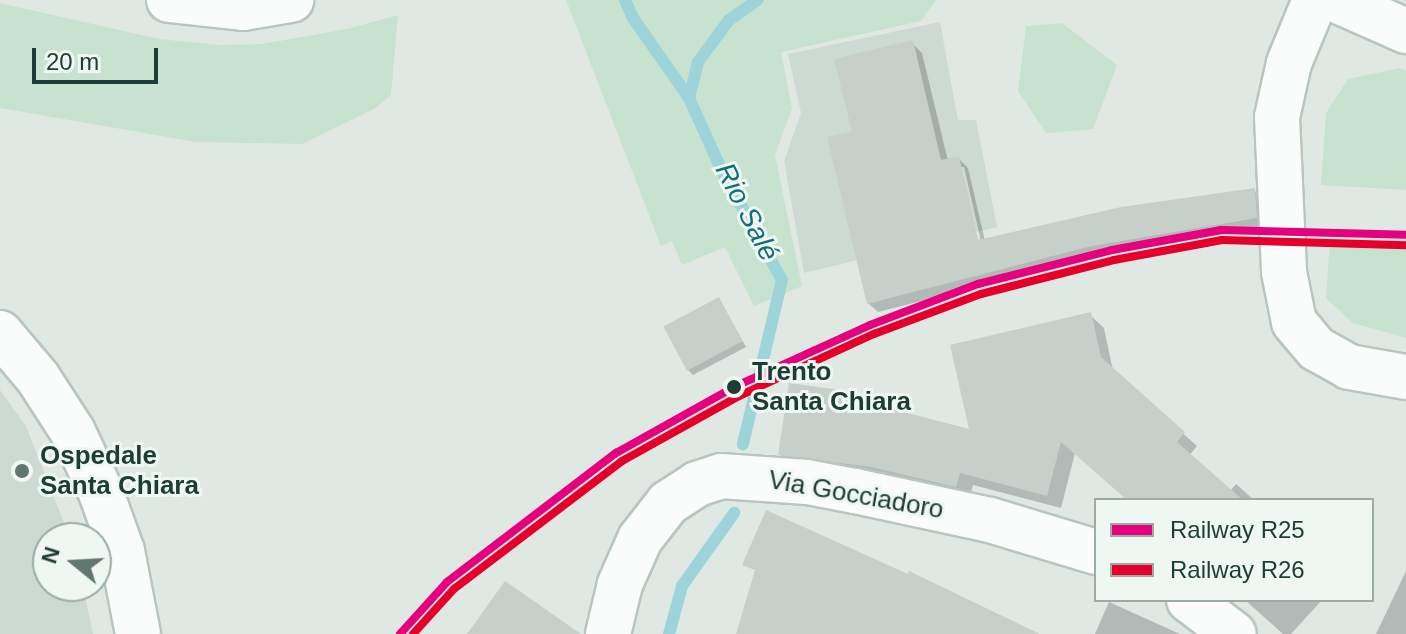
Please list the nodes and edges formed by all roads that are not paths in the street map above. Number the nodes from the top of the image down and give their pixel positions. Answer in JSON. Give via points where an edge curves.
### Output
{"nodes":[{"id":1,"x":169,"y":0,"type":"edge"},
{"id":2,"x":291,"y":0,"type":"edge"},
{"id":3,"x":1315,"y":0,"type":"edge"},
{"id":4,"x":1336,"y":0,"type":"edge"},
{"id":5,"x":1406,"y":31,"type":"edge"},
{"id":6,"x":0,"y":333,"type":"edge"},
{"id":7,"x":1406,"y":377,"type":"edge"},
{"id":8,"x":1094,"y":551,"type":"edge"},
{"id":9,"x":1192,"y":602,"type":"edge"},
{"id":10,"x":138,"y":634,"type":"edge"},
{"id":11,"x":608,"y":634,"type":"edge"},
{"id":12,"x":1234,"y":634,"type":"edge"}],
"edges":[{"from":1,"to":2,"type":"street","via":[[243,8]]},
{"from":3,"to":7,"type":"street","via":[[1289,63],[1277,117],[1284,272],[1294,322],[1317,349],[1349,367]]},
{"from":4,"to":5,"type":"street"},
{"from":6,"to":10,"type":"street","via":[[73,432],[122,551]]},
{"from":8,"to":11,"type":"street","name":"Via Gocciadoro","via":[[990,520],[855,491],[721,476],[668,503],[640,539],[620,584]]},
{"from":9,"to":12,"type":"street"}]}
